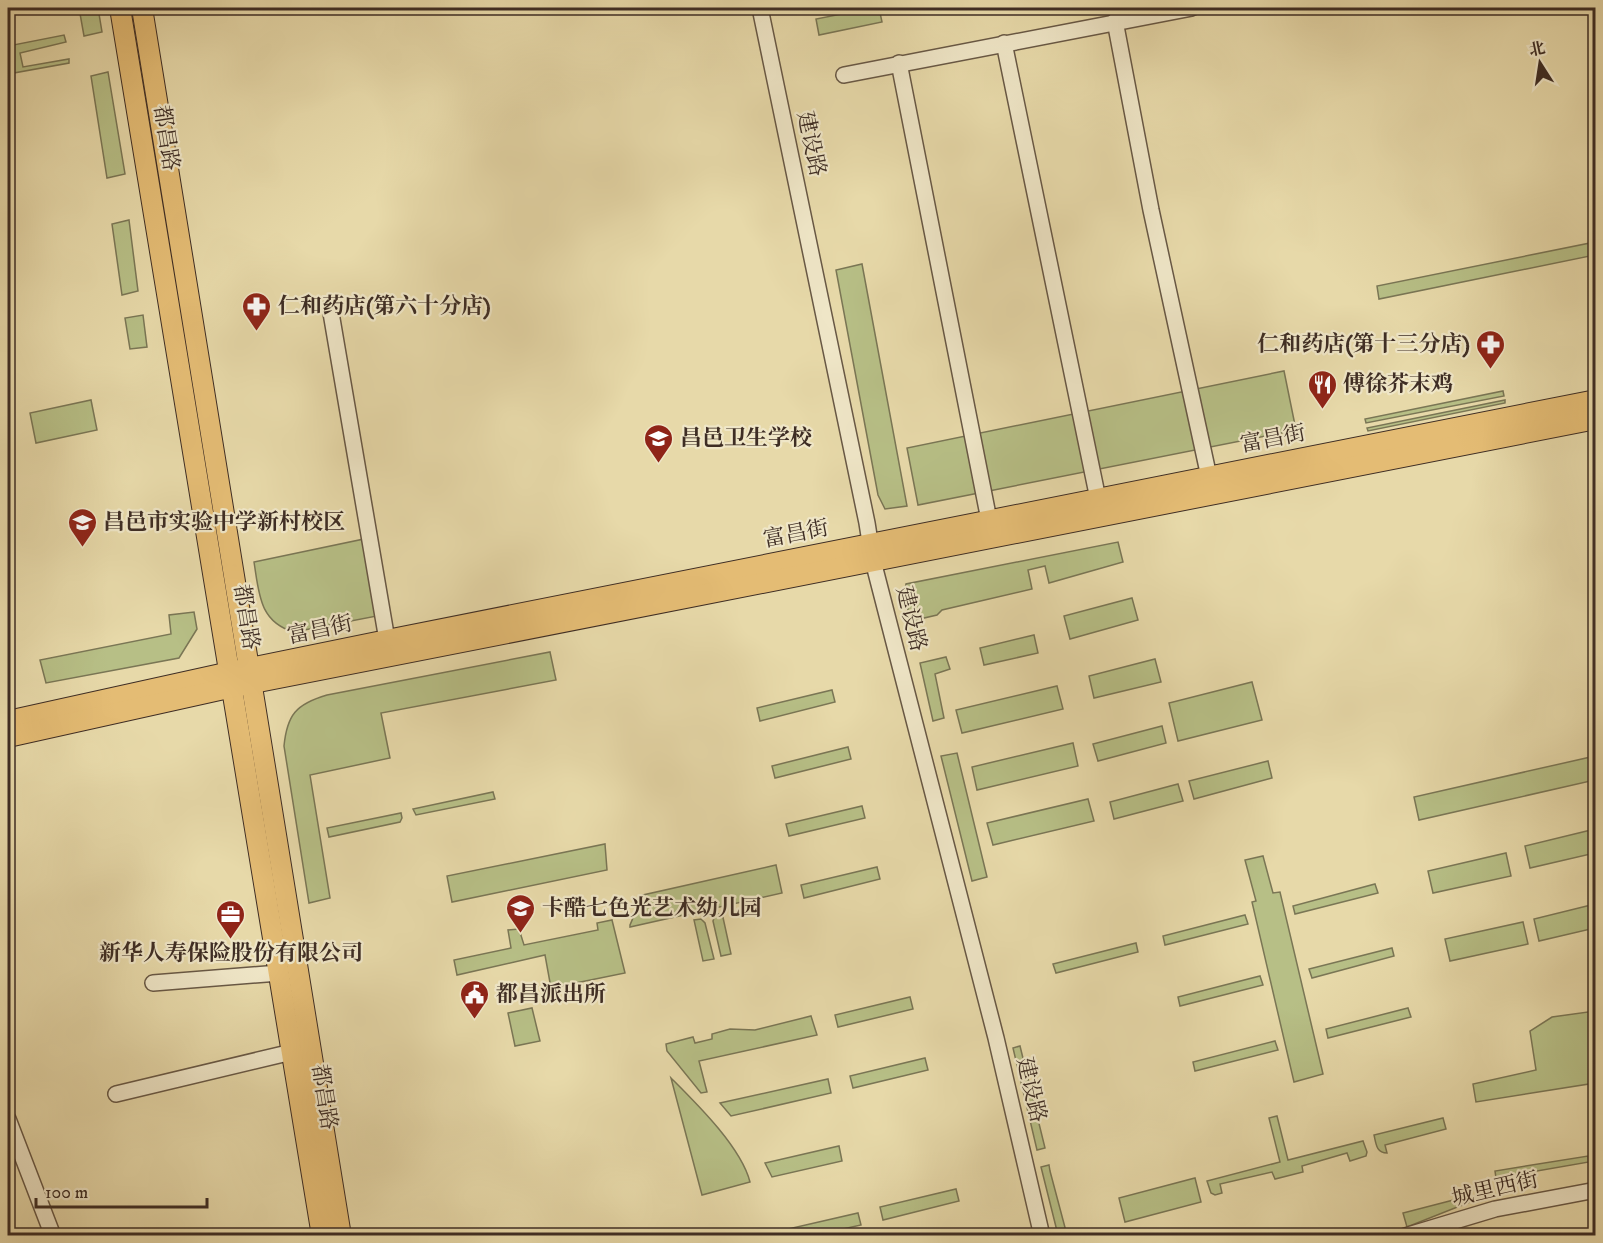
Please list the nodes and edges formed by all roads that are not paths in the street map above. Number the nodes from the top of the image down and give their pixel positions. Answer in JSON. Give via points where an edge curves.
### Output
{"nodes":[{"id":1,"x":120,"y":8,"type":"edge"},
{"id":2,"x":142,"y":8,"type":"edge"},
{"id":3,"x":760,"y":8,"type":"edge"},
{"id":4,"x":1192,"y":8,"type":"edge"},
{"id":5,"x":1115,"y":21,"type":"junction"},
{"id":6,"x":1004,"y":43,"type":"junction"},
{"id":7,"x":899,"y":63,"type":"junction"},
{"id":8,"x":844,"y":75,"type":"dead end"},
{"id":9,"x":330,"y":307,"type":"dead end"},
{"id":10,"x":1596,"y":400,"type":"edge"},
{"id":11,"x":1596,"y":418,"type":"edge"},
{"id":12,"x":1209,"y":477,"type":"junction"},
{"id":13,"x":1098,"y":499,"type":"junction"},
{"id":14,"x":990,"y":520,"type":"junction"},
{"id":15,"x":872,"y":552,"type":"junction"},
{"id":16,"x":387,"y":640,"type":"junction"},
{"id":17,"x":252,"y":676,"type":"junction"},
{"id":18,"x":232,"y":680,"type":"junction"},
{"id":19,"x":8,"y":721,"type":"edge"},
{"id":20,"x":8,"y":737,"type":"edge"},
{"id":21,"x":279,"y":973,"type":"junction"},
{"id":22,"x":153,"y":983,"type":"dead end"},
{"id":23,"x":292,"y":1052,"type":"junction"},
{"id":24,"x":116,"y":1094,"type":"dead end"},
{"id":25,"x":8,"y":1119,"type":"edge"},
{"id":26,"x":1596,"y":1190,"type":"edge"},
{"id":27,"x":53,"y":1236,"type":"edge"},
{"id":28,"x":322,"y":1236,"type":"edge"},
{"id":29,"x":341,"y":1236,"type":"edge"},
{"id":30,"x":1042,"y":1236,"type":"edge"},
{"id":31,"x":1405,"y":1236,"type":"edge"}],
"edges":[{"from":1,"to":18,"type":"main road","name":"都昌路"},
{"from":2,"to":17,"type":"main road","name":"都昌路"},
{"from":3,"to":15,"type":"street","name":"建设路"},
{"from":4,"to":5,"type":"street"},
{"from":5,"to":6,"type":"street"},
{"from":5,"to":12,"type":"street"},
{"from":6,"to":7,"type":"street"},
{"from":6,"to":13,"type":"street"},
{"from":7,"to":8,"type":"street"},
{"from":7,"to":14,"type":"street"},
{"from":9,"to":16,"type":"street"},
{"from":10,"to":12,"type":"main road","name":"富昌街"},
{"from":11,"to":15,"type":"main road","name":"富昌街"},
{"from":12,"to":13,"type":"main road","name":"富昌街"},
{"from":13,"to":14,"type":"main road","name":"富昌街"},
{"from":14,"to":15,"type":"main road","name":"富昌街"},
{"from":15,"to":16,"type":"main road","name":"富昌街"},
{"from":15,"to":17,"type":"main road","name":"富昌街"},
{"from":15,"to":30,"type":"street","name":"建设路","via":[[996,1038]]},
{"from":16,"to":17,"type":"main road","name":"富昌街"},
{"from":17,"to":18,"type":"main road","name":"富昌街"},
{"from":17,"to":29,"type":"main road","name":"都昌路"},
{"from":18,"to":19,"type":"main road","name":"富昌街"},
{"from":18,"to":20,"type":"main road","name":"富昌街"},
{"from":18,"to":21,"type":"main road","name":"都昌路"},
{"from":21,"to":22,"type":"street"},
{"from":21,"to":23,"type":"main road","name":"都昌路"},
{"from":23,"to":24,"type":"street"},
{"from":23,"to":28,"type":"main road","name":"都昌路"},
{"from":25,"to":27,"type":"street"},
{"from":26,"to":31,"type":"street","name":"城里西街","via":[[1495,1209]]}]}
